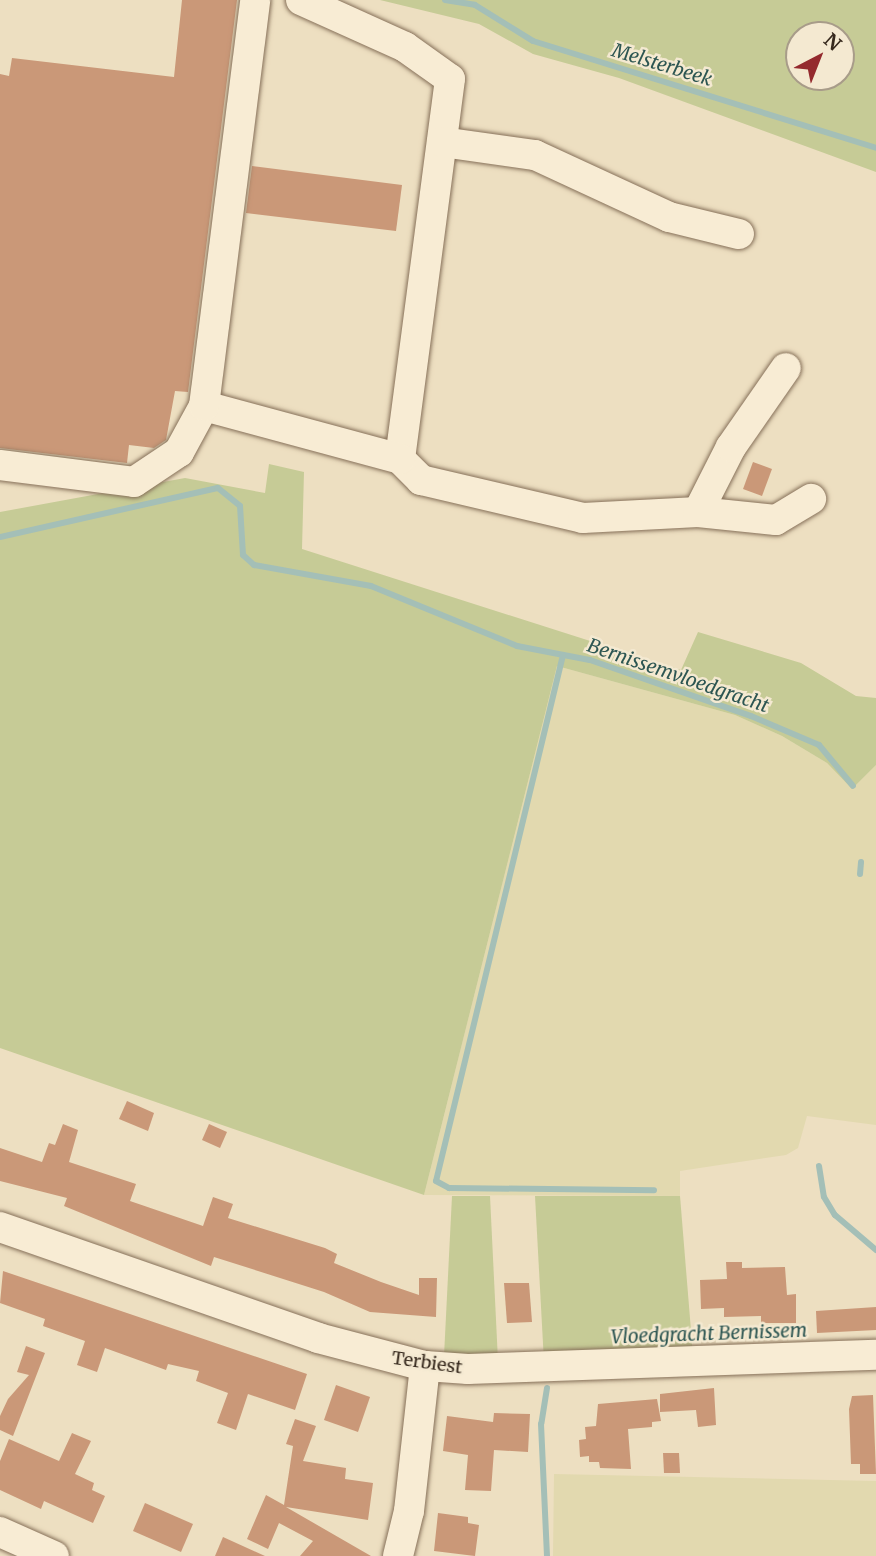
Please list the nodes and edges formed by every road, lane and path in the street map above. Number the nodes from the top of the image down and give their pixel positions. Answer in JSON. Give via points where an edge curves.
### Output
{"nodes":[{"id":1,"x":255,"y":0,"type":"edge"},
{"id":2,"x":301,"y":0,"type":"edge"},
{"id":3,"x":442,"y":142,"type":"junction"},
{"id":4,"x":738,"y":234,"type":"dead end"},
{"id":5,"x":786,"y":368,"type":"dead end"},
{"id":6,"x":204,"y":405,"type":"junction"},
{"id":7,"x":400,"y":459,"type":"junction"},
{"id":8,"x":0,"y":465,"type":"edge"},
{"id":9,"x":811,"y":499,"type":"dead end"},
{"id":10,"x":698,"y":512,"type":"junction"},
{"id":11,"x":0,"y":1227,"type":"edge"},
{"id":12,"x":876,"y":1355,"type":"edge"},
{"id":13,"x":425,"y":1366,"type":"junction"},
{"id":14,"x":0,"y":1532,"type":"edge"},
{"id":15,"x":54,"y":1556,"type":"edge"},
{"id":16,"x":398,"y":1556,"type":"edge"}],
"edges":[{"from":1,"to":6,"type":"street"},
{"from":2,"to":3,"type":"street","via":[[405,47],[450,79]]},
{"from":3,"to":4,"type":"street","via":[[535,155],[668,217]]},
{"from":3,"to":7,"type":"street"},
{"from":5,"to":10,"type":"street","via":[[732,447]]},
{"from":6,"to":7,"type":"street"},
{"from":6,"to":8,"type":"street","via":[[179,452],[134,482]]},
{"from":7,"to":10,"type":"street","via":[[421,480],[583,518]]},
{"from":9,"to":10,"type":"street","via":[[776,520]]},
{"from":11,"to":13,"type":"street","name":"Terbiest","via":[[318,1338]]},
{"from":12,"to":13,"type":"street","name":"Terbiest","via":[[468,1369]]},
{"from":13,"to":16,"type":"street","via":[[409,1511]]},
{"from":14,"to":15,"type":"street"}]}
